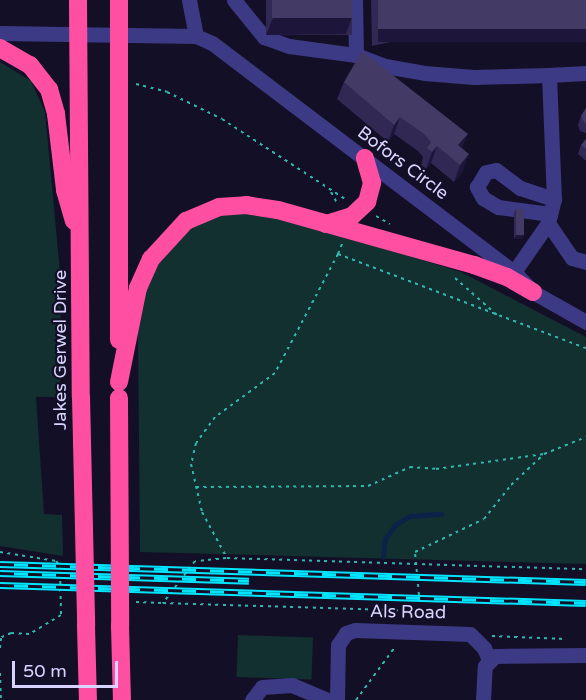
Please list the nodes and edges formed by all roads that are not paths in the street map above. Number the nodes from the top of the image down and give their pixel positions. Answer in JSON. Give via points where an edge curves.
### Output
{"nodes":[{"id":1,"x":78,"y":0,"type":"edge"},
{"id":2,"x":119,"y":0,"type":"edge"},
{"id":3,"x":189,"y":0,"type":"edge"},
{"id":4,"x":234,"y":0,"type":"edge"},
{"id":5,"x":355,"y":0,"type":"edge"},
{"id":6,"x":0,"y":33,"type":"edge"},
{"id":7,"x":78,"y":34,"type":"junction"},
{"id":8,"x":119,"y":35,"type":"junction"},
{"id":9,"x":196,"y":36,"type":"junction"},
{"id":10,"x":0,"y":48,"type":"edge"},
{"id":11,"x":356,"y":55,"type":"junction"},
{"id":12,"x":586,"y":73,"type":"edge"},
{"id":13,"x":549,"y":75,"type":"junction"},
{"id":14,"x":365,"y":158,"type":"junction"},
{"id":15,"x":554,"y":199,"type":"junction"},
{"id":16,"x":352,"y":219,"type":"junction"},
{"id":17,"x":549,"y":219,"type":"junction"},
{"id":18,"x":80,"y":237,"type":"junction"},
{"id":19,"x":586,"y":262,"type":"edge"},
{"id":20,"x":514,"y":272,"type":"junction"},
{"id":21,"x":533,"y":292,"type":"junction"},
{"id":22,"x":586,"y":322,"type":"edge"},
{"id":23,"x":119,"y":390,"type":"junction"},
{"id":24,"x":586,"y":655,"type":"edge"},
{"id":25,"x":489,"y":660,"type":"junction"},
{"id":26,"x":88,"y":700,"type":"edge"},
{"id":27,"x":122,"y":700,"type":"edge"},
{"id":28,"x":252,"y":700,"type":"edge"},
{"id":29,"x":328,"y":700,"type":"edge"},
{"id":30,"x":337,"y":700,"type":"edge"},
{"id":31,"x":483,"y":700,"type":"edge"}],
"edges":[{"from":1,"to":7,"type":"highway","name":"Jakes Gerwel Drive"},
{"from":2,"to":8,"type":"highway"},
{"from":3,"to":9,"type":"street"},
{"from":4,"to":11,"type":"street","via":[[264,37],[289,46]]},
{"from":5,"to":11,"type":"street"},
{"from":6,"to":7,"type":"street","name":"Bofors Circle"},
{"from":7,"to":8,"type":"street","name":"Bofors Circle"},
{"from":7,"to":18,"type":"highway","name":"Jakes Gerwel Drive"},
{"from":8,"to":9,"type":"street","name":"Bofors Circle"},
{"from":8,"to":23,"type":"highway"},
{"from":9,"to":14,"type":"street","name":"Bofors Circle","via":[[224,51]]},
{"from":10,"to":18,"type":"highway","via":[[30,65],[49,88],[65,190]]},
{"from":11,"to":13,"type":"street","via":[[385,66],[424,73],[474,77]]},
{"from":12,"to":13,"type":"street"},
{"from":13,"to":15,"type":"street"},
{"from":14,"to":16,"type":"highway","via":[[371,190]]},
{"from":14,"to":20,"type":"street","name":"Bofors Circle"},
{"from":15,"to":17,"type":"street"},
{"from":15,"to":17,"type":"street","via":[[520,188],[496,170],[486,172],[477,187],[483,198],[498,207]]},
{"from":16,"to":21,"type":"highway","via":[[482,267]]},
{"from":16,"to":23,"type":"highway","via":[[324,225],[278,210],[246,205],[219,207],[186,221],[162,243],[144,272]]},
{"from":17,"to":19,"type":"street","via":[[572,258]]},
{"from":17,"to":20,"type":"street"},
{"from":18,"to":26,"type":"highway","name":"Jakes Gerwel Drive","bridge":true},
{"from":20,"to":21,"type":"street","name":"Bofors Circle"},
{"from":21,"to":22,"type":"street","name":"Bofors Circle"},
{"from":23,"to":27,"type":"highway","bridge":true},
{"from":24,"to":25,"type":"street","via":[[503,655]]},
{"from":25,"to":30,"type":"street","name":"Als Road","via":[[477,639],[464,633],[355,630],[341,638]]},
{"from":25,"to":31,"type":"street","via":[[484,673]]},
{"from":28,"to":29,"type":"street","via":[[262,687],[292,686]]}]}
